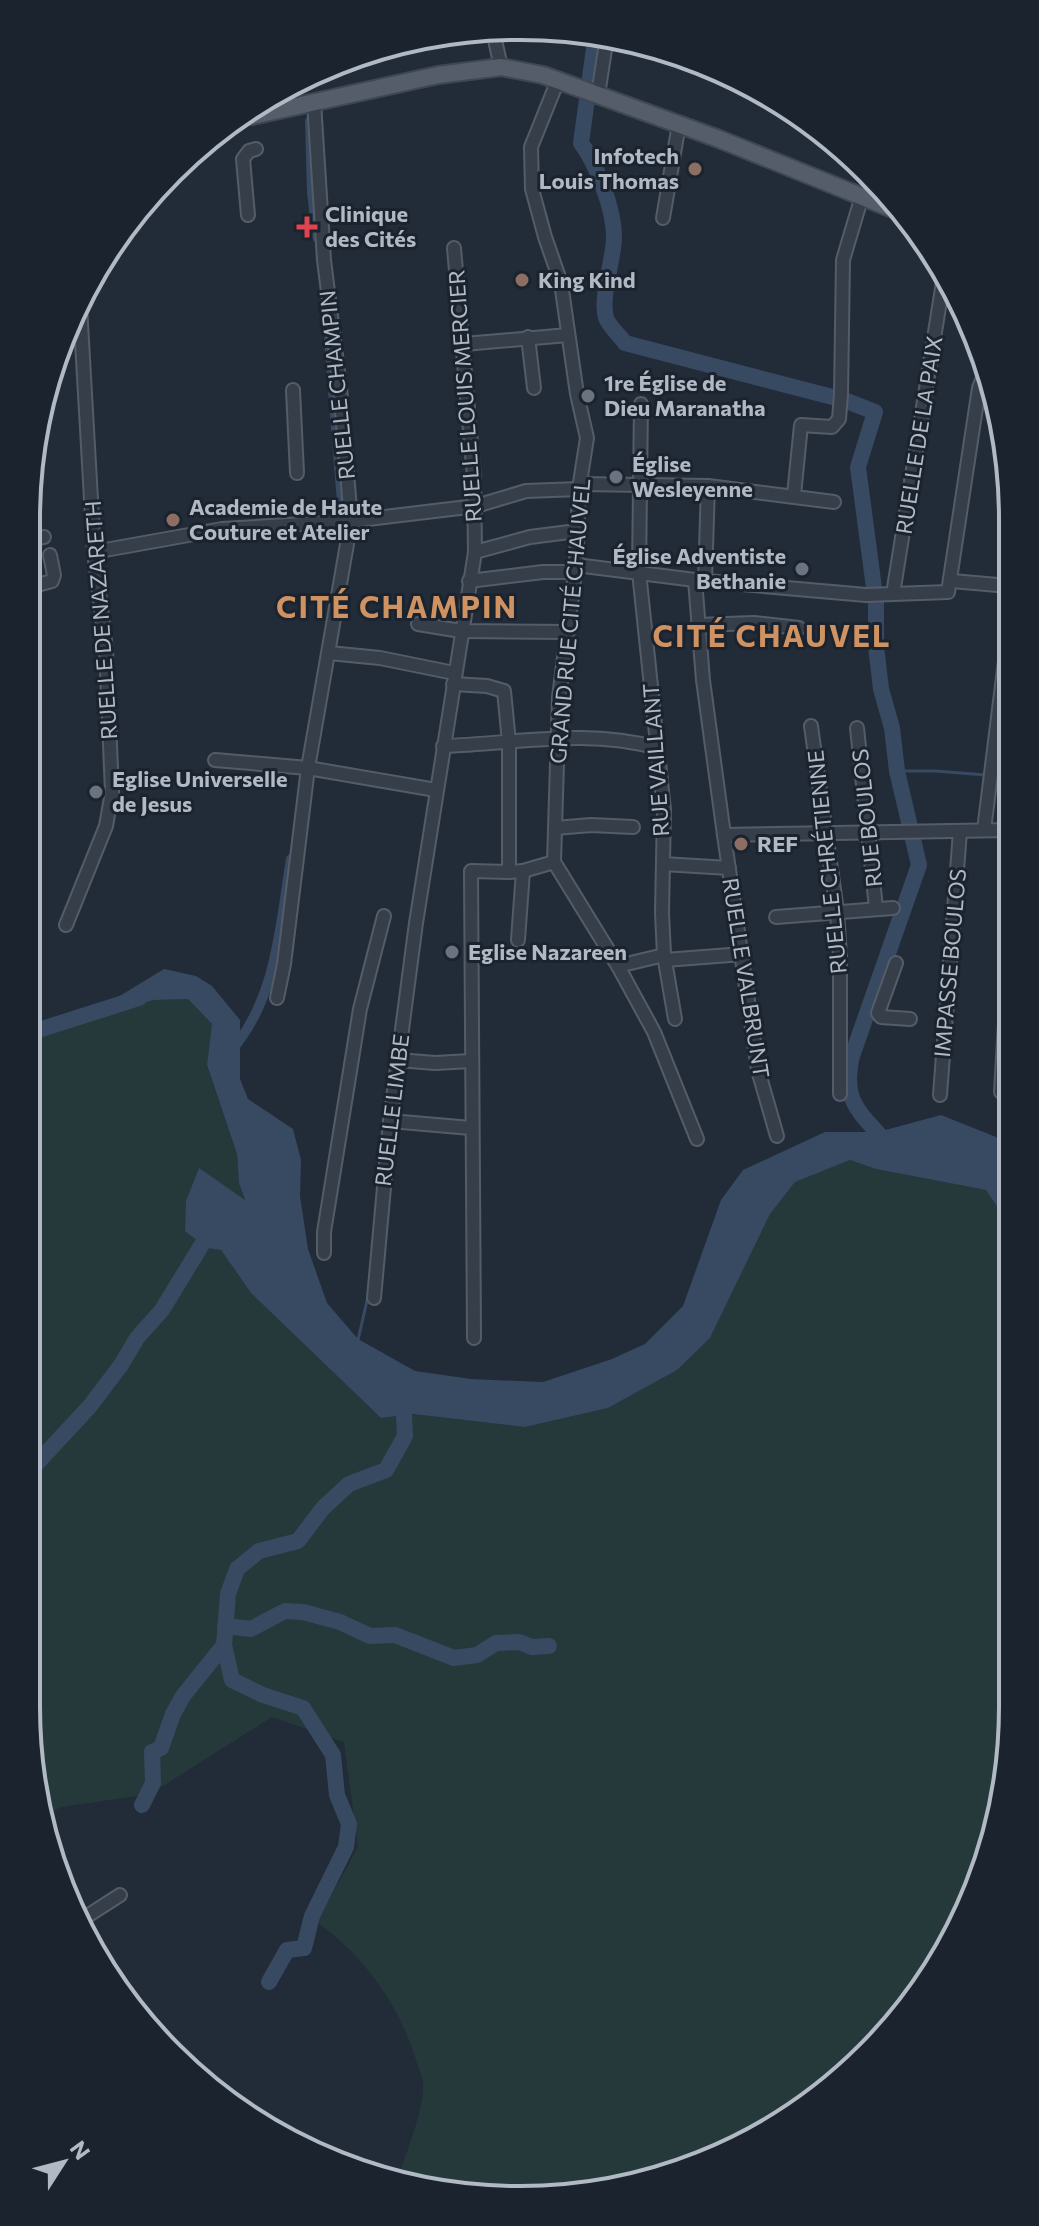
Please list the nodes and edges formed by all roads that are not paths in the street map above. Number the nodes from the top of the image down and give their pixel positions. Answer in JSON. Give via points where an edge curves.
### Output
{"nodes":[{"id":1,"x":495,"y":41,"type":"edge"},
{"id":2,"x":605,"y":48,"type":"edge"},
{"id":3,"x":501,"y":67,"type":"junction"},
{"id":4,"x":558,"y":80,"type":"junction"},
{"id":5,"x":598,"y":95,"type":"junction"},
{"id":6,"x":314,"y":102,"type":"junction"},
{"id":7,"x":275,"y":107,"type":"edge"},
{"id":8,"x":679,"y":124,"type":"junction"},
{"id":9,"x":256,"y":149,"type":"dead end"},
{"id":10,"x":862,"y":196,"type":"junction"},
{"id":11,"x":881,"y":204,"type":"edge"},
{"id":12,"x":248,"y":215,"type":"dead end"},
{"id":13,"x":663,"y":218,"type":"dead end"},
{"id":14,"x":454,"y":248,"type":"dead end"},
{"id":15,"x":941,"y":292,"type":"edge"},
{"id":16,"x":81,"y":325,"type":"edge"},
{"id":17,"x":568,"y":335,"type":"junction"},
{"id":18,"x":528,"y":337,"type":"junction"},
{"id":19,"x":464,"y":344,"type":"junction"},
{"id":20,"x":980,"y":385,"type":"edge"},
{"id":21,"x":534,"y":388,"type":"dead end"},
{"id":22,"x":293,"y":390,"type":"dead end"},
{"id":23,"x":641,"y":404,"type":"dead end"},
{"id":24,"x":297,"y":473,"type":"dead end"},
{"id":25,"x":579,"y":486,"type":"junction"},
{"id":26,"x":640,"y":486,"type":"junction"},
{"id":27,"x":708,"y":486,"type":"junction"},
{"id":28,"x":794,"y":495,"type":"junction"},
{"id":29,"x":834,"y":502,"type":"dead end"},
{"id":30,"x":476,"y":506,"type":"junction"},
{"id":31,"x":351,"y":521,"type":"junction"},
{"id":32,"x":577,"y":531,"type":"junction"},
{"id":33,"x":44,"y":537,"type":"dead end"},
{"id":34,"x":40,"y":538,"type":"edge"},
{"id":35,"x":94,"y":552,"type":"junction"},
{"id":36,"x":475,"y":552,"type":"junction"},
{"id":37,"x":50,"y":555,"type":"dead end"},
{"id":38,"x":576,"y":568,"type":"junction"},
{"id":39,"x":639,"y":572,"type":"junction"},
{"id":40,"x":700,"y":580,"type":"junction"},
{"id":41,"x":469,"y":581,"type":"junction"},
{"id":42,"x":952,"y":581,"type":"junction"},
{"id":43,"x":40,"y":584,"type":"edge"},
{"id":44,"x":999,"y":585,"type":"edge"},
{"id":45,"x":893,"y":594,"type":"junction"},
{"id":46,"x":418,"y":624,"type":"dead end"},
{"id":47,"x":698,"y":625,"type":"junction"},
{"id":48,"x":799,"y":628,"type":"dead end"},
{"id":49,"x":461,"y":631,"type":"junction"},
{"id":50,"x":568,"y":632,"type":"junction"},
{"id":51,"x":329,"y":653,"type":"junction"},
{"id":52,"x":453,"y":679,"type":"junction"},
{"id":53,"x":999,"y":722,"type":"edge"},
{"id":54,"x":811,"y":726,"type":"dead end"},
{"id":55,"x":857,"y":728,"type":"dead end"},
{"id":56,"x":558,"y":737,"type":"junction"},
{"id":57,"x":509,"y":742,"type":"junction"},
{"id":58,"x":994,"y":743,"type":"junction"},
{"id":59,"x":999,"y":743,"type":"edge"},
{"id":60,"x":443,"y":746,"type":"junction"},
{"id":61,"x":657,"y":748,"type":"junction"},
{"id":62,"x":215,"y":760,"type":"dead end"},
{"id":63,"x":308,"y":768,"type":"junction"},
{"id":64,"x":436,"y":790,"type":"junction"},
{"id":65,"x":633,"y":827,"type":"dead end"},
{"id":66,"x":555,"y":828,"type":"junction"},
{"id":67,"x":984,"y":830,"type":"junction"},
{"id":68,"x":999,"y":830,"type":"edge"},
{"id":69,"x":960,"y":831,"type":"junction"},
{"id":70,"x":826,"y":832,"type":"junction"},
{"id":71,"x":870,"y":832,"type":"junction"},
{"id":72,"x":724,"y":835,"type":"junction"},
{"id":73,"x":554,"y":862,"type":"junction"},
{"id":74,"x":663,"y":864,"type":"junction"},
{"id":75,"x":729,"y":868,"type":"junction"},
{"id":76,"x":523,"y":871,"type":"junction"},
{"id":77,"x":509,"y":872,"type":"junction"},
{"id":78,"x":876,"y":908,"type":"junction"},
{"id":79,"x":893,"y":908,"type":"dead end"},
{"id":80,"x":837,"y":911,"type":"junction"},
{"id":81,"x":384,"y":916,"type":"dead end"},
{"id":82,"x":776,"y":917,"type":"dead end"},
{"id":83,"x":416,"y":923,"type":"joint"},
{"id":84,"x":66,"y":925,"type":"dead end"},
{"id":85,"x":518,"y":940,"type":"dead end"},
{"id":86,"x":743,"y":954,"type":"junction"},
{"id":87,"x":664,"y":957,"type":"junction"},
{"id":88,"x":896,"y":963,"type":"dead end"},
{"id":89,"x":618,"y":966,"type":"junction"},
{"id":90,"x":277,"y":998,"type":"dead end"},
{"id":91,"x":675,"y":1019,"type":"dead end"},
{"id":92,"x":910,"y":1019,"type":"dead end"},
{"id":93,"x":398,"y":1060,"type":"junction"},
{"id":94,"x":471,"y":1061,"type":"junction"},
{"id":95,"x":840,"y":1094,"type":"dead end"},
{"id":96,"x":940,"y":1095,"type":"dead end"},
{"id":97,"x":390,"y":1121,"type":"junction"},
{"id":98,"x":471,"y":1128,"type":"junction"},
{"id":99,"x":777,"y":1136,"type":"dead end"},
{"id":100,"x":697,"y":1139,"type":"dead end"},
{"id":101,"x":324,"y":1253,"type":"dead end"},
{"id":102,"x":374,"y":1298,"type":"dead end"},
{"id":103,"x":474,"y":1338,"type":"dead end"},
{"id":104,"x":120,"y":1895,"type":"dead end"},
{"id":105,"x":88,"y":1916,"type":"edge"}],
"edges":[{"from":1,"to":3,"type":"street"},
{"from":2,"to":5,"type":"street"},
{"from":3,"to":4,"type":"main road"},
{"from":3,"to":6,"type":"main road"},
{"from":4,"to":5,"type":"main road"},
{"from":4,"to":17,"type":"street","name":"GRAND RUE CITÉ CHAUVEL","via":[[531,147],[532,189],[561,283]]},
{"from":5,"to":8,"type":"main road"},
{"from":6,"to":7,"type":"main road"},
{"from":6,"to":31,"type":"street","name":"RUELLE CHAMPIN"},
{"from":8,"to":10,"type":"main road"},
{"from":8,"to":13,"type":"street"},
{"from":9,"to":12,"type":"street","via":[[243,159]]},
{"from":10,"to":11,"type":"main road"},
{"from":10,"to":28,"type":"street","via":[[843,260],[838,422],[832,427],[801,425]]},
{"from":14,"to":19,"type":"street","name":"RUELLE LOUIS MERCIER"},
{"from":15,"to":45,"type":"street","name":"RUELLE DE LA PAIX"},
{"from":16,"to":35,"type":"street","name":"RUELLE DE NAZARETH"},
{"from":17,"to":18,"type":"street"},
{"from":17,"to":25,"type":"street","name":"GRAND RUE CITÉ CHAUVEL","via":[[587,438]]},
{"from":18,"to":19,"type":"street"},
{"from":18,"to":21,"type":"street"},
{"from":19,"to":30,"type":"street","name":"RUELLE LOUIS MERCIER"},
{"from":20,"to":42,"type":"street"},
{"from":22,"to":24,"type":"street"},
{"from":23,"to":26,"type":"street","name":"RUE VAILLANT"},
{"from":25,"to":26,"type":"street"},
{"from":25,"to":30,"type":"street","via":[[526,491]]},
{"from":25,"to":32,"type":"street","name":"GRAND RUE CITÉ CHAUVEL"},
{"from":26,"to":27,"type":"street"},
{"from":26,"to":39,"type":"street","name":"RUE VAILLANT"},
{"from":27,"to":28,"type":"street"},
{"from":27,"to":40,"type":"street","name":"RUELLE VALBRUNT"},
{"from":28,"to":29,"type":"street"},
{"from":30,"to":31,"type":"street"},
{"from":30,"to":36,"type":"street","name":"RUELLE LOUIS MERCIER"},
{"from":31,"to":35,"type":"street","via":[[222,529]]},
{"from":31,"to":51,"type":"street","name":"RUELLE CHAMPIN"},
{"from":32,"to":36,"type":"street"},
{"from":32,"to":38,"type":"street","name":"GRAND RUE CITÉ CHAUVEL"},
{"from":33,"to":34,"type":"street"},
{"from":35,"to":84,"type":"street","name":"RUELLE DE NAZARETH","via":[[106,649],[112,792],[106,826]]},
{"from":36,"to":41,"type":"street","name":"RUELLE LOUIS MERCIER"},
{"from":37,"to":43,"type":"street","via":[[52,581]]},
{"from":38,"to":39,"type":"street"},
{"from":38,"to":41,"type":"street"},
{"from":38,"to":50,"type":"street","name":"GRAND RUE CITÉ CHAUVEL"},
{"from":39,"to":40,"type":"street"},
{"from":39,"to":61,"type":"street","name":"RUE VAILLANT"},
{"from":40,"to":45,"type":"street"},
{"from":40,"to":47,"type":"street","name":"RUELLE VALBRUNT"},
{"from":41,"to":49,"type":"street","name":"RUELLE LOUIS MERCIER"},
{"from":42,"to":44,"type":"street"},
{"from":42,"to":45,"type":"street","via":[[945,593]]},
{"from":46,"to":49,"type":"street"},
{"from":47,"to":48,"type":"street"},
{"from":47,"to":72,"type":"street","name":"RUELLE VALBRUNT"},
{"from":49,"to":50,"type":"street"},
{"from":49,"to":52,"type":"street","name":"RUELLE LOUIS MERCIER"},
{"from":50,"to":56,"type":"street","name":"GRAND RUE CITÉ CHAUVEL"},
{"from":51,"to":52,"type":"street","via":[[380,658]]},
{"from":51,"to":63,"type":"street","name":"RUELLE CHAMPIN"},
{"from":52,"to":57,"type":"street","via":[[504,691]]},
{"from":52,"to":60,"type":"street","name":"RUELLE LOUIS MERCIER"},
{"from":53,"to":58,"type":"street"},
{"from":54,"to":70,"type":"street","name":"RUELLE CHRÉTIENNE"},
{"from":55,"to":71,"type":"street","name":"RUE BOULOS"},
{"from":56,"to":57,"type":"street"},
{"from":56,"to":61,"type":"street","via":[[615,739]]},
{"from":56,"to":66,"type":"street","name":"GRAND RUE CITÉ CHAUVEL"},
{"from":57,"to":60,"type":"street"},
{"from":57,"to":77,"type":"street"},
{"from":58,"to":59,"type":"street"},
{"from":58,"to":67,"type":"street"},
{"from":60,"to":64,"type":"street","name":"RUELLE LOUIS MERCIER"},
{"from":61,"to":74,"type":"street","name":"RUE VAILLANT"},
{"from":62,"to":63,"type":"street"},
{"from":63,"to":64,"type":"street"},
{"from":63,"to":90,"type":"street","name":"RUELLE CHAMPIN"},
{"from":64,"to":83,"type":"street","name":"RUELLE LOUIS MERCIER"},
{"from":65,"to":66,"type":"street"},
{"from":66,"to":73,"type":"street","name":"GRAND RUE CITÉ CHAUVEL"},
{"from":67,"to":68,"type":"street"},
{"from":67,"to":69,"type":"street"},
{"from":69,"to":71,"type":"street"},
{"from":69,"to":96,"type":"street","name":"IMPASSE BOULOS"},
{"from":70,"to":71,"type":"street"},
{"from":70,"to":72,"type":"street"},
{"from":70,"to":80,"type":"street","name":"RUELLE CHRÉTIENNE"},
{"from":71,"to":78,"type":"street","name":"RUE BOULOS"},
{"from":72,"to":75,"type":"street","name":"RUELLE VALBRUNT"},
{"from":73,"to":76,"type":"street"},
{"from":73,"to":89,"type":"street"},
{"from":74,"to":75,"type":"street"},
{"from":74,"to":87,"type":"street","name":"RUE VAILLANT"},
{"from":75,"to":86,"type":"street","name":"RUELLE VALBRUNT"},
{"from":76,"to":77,"type":"street"},
{"from":76,"to":85,"type":"street"},
{"from":77,"to":94,"type":"street","via":[[471,871]]},
{"from":78,"to":79,"type":"street"},
{"from":78,"to":80,"type":"street"},
{"from":80,"to":82,"type":"street"},
{"from":80,"to":95,"type":"street","name":"RUELLE CHRÉTIENNE"},
{"from":81,"to":101,"type":"street","via":[[360,1009]]},
{"from":83,"to":93,"type":"street","name":"RUELLE LIMBE"},
{"from":86,"to":87,"type":"street"},
{"from":86,"to":99,"type":"street","name":"RUELLE VALBRUNT","via":[[758,1070]]},
{"from":87,"to":89,"type":"street"},
{"from":87,"to":91,"type":"street","name":"RUE VAILLANT"},
{"from":88,"to":92,"type":"street","via":[[879,1015]]},
{"from":89,"to":100,"type":"street","via":[[654,1032]]},
{"from":93,"to":94,"type":"street"},
{"from":93,"to":97,"type":"street","name":"RUELLE LIMBE"},
{"from":94,"to":98,"type":"street"},
{"from":97,"to":98,"type":"street"},
{"from":97,"to":102,"type":"street","name":"RUELLE LIMBE"},
{"from":98,"to":103,"type":"street"},
{"from":104,"to":105,"type":"street"}]}
